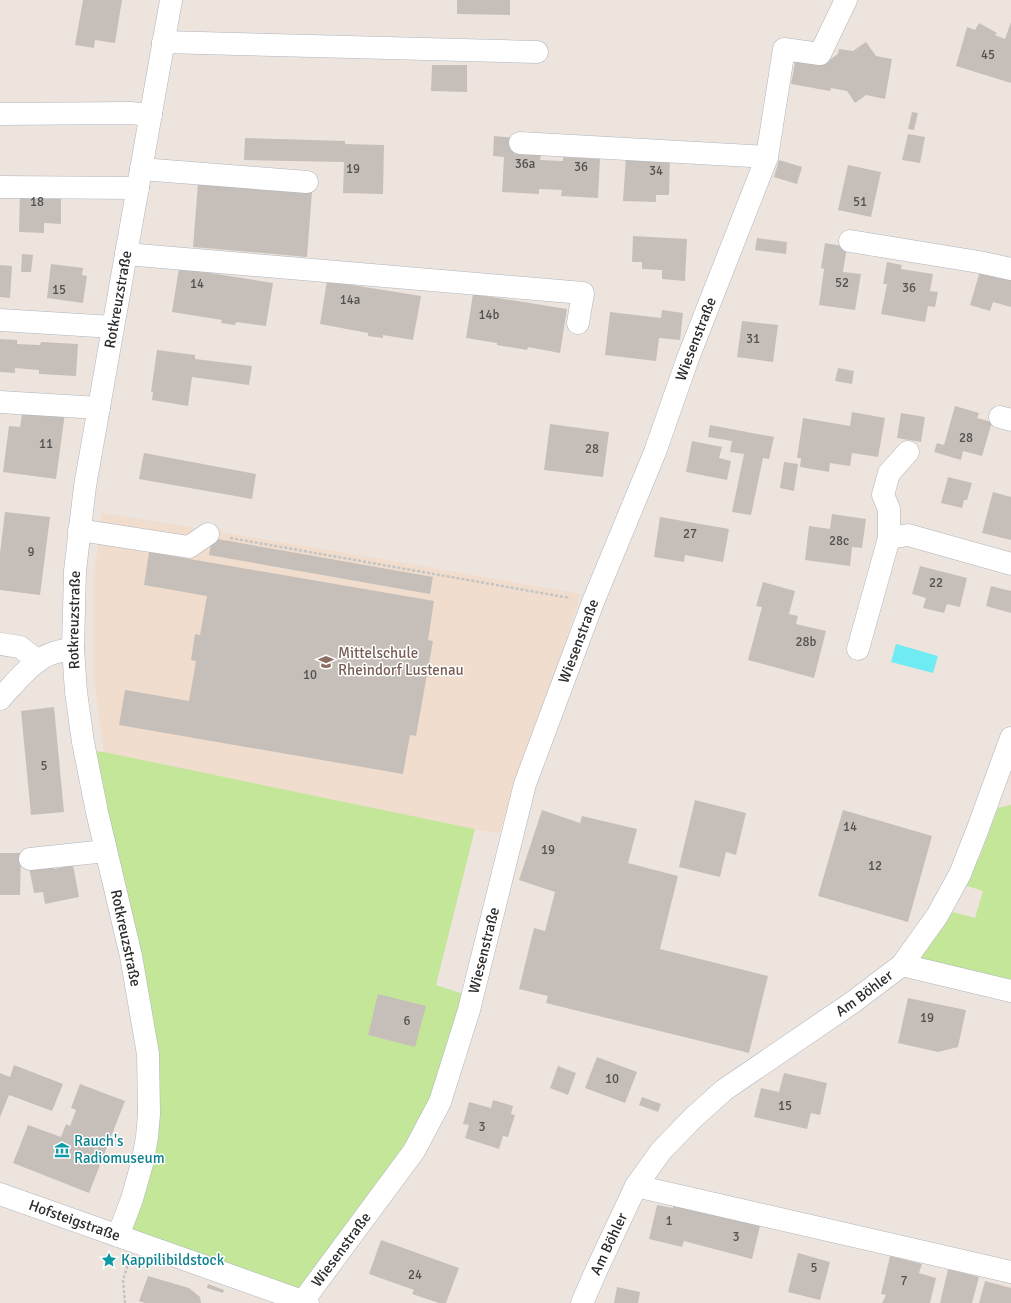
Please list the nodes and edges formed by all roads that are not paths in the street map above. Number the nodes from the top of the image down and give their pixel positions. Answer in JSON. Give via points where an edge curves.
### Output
{"nodes":[{"id":1,"x":171,"y":0,"type":"edge"},
{"id":2,"x":846,"y":0,"type":"edge"},
{"id":3,"x":164,"y":42,"type":"junction"},
{"id":4,"x":537,"y":52,"type":"dead end"},
{"id":5,"x":0,"y":114,"type":"edge"},
{"id":6,"x":151,"y":114,"type":"junction"},
{"id":7,"x":520,"y":143,"type":"dead end"},
{"id":8,"x":766,"y":157,"type":"junction"},
{"id":9,"x":139,"y":179,"type":"junction"},
{"id":10,"x":307,"y":182,"type":"dead end"},
{"id":11,"x":0,"y":187,"type":"edge"},
{"id":12,"x":850,"y":241,"type":"dead end"},
{"id":13,"x":126,"y":254,"type":"junction"},
{"id":14,"x":1011,"y":269,"type":"edge"},
{"id":15,"x":0,"y":320,"type":"edge"},
{"id":16,"x":578,"y":323,"type":"dead end"},
{"id":17,"x":113,"y":327,"type":"junction"},
{"id":18,"x":0,"y":402,"type":"edge"},
{"id":19,"x":99,"y":408,"type":"junction"},
{"id":20,"x":908,"y":452,"type":"dead end"},
{"id":21,"x":79,"y":530,"type":"junction"},
{"id":22,"x":208,"y":534,"type":"road end"},
{"id":23,"x":888,"y":538,"type":"junction"},
{"id":24,"x":1011,"y":564,"type":"edge"},
{"id":25,"x":0,"y":644,"type":"edge"},
{"id":26,"x":73,"y":648,"type":"junction"},
{"id":27,"x":858,"y":649,"type":"dead end"},
{"id":28,"x":38,"y":661,"type":"junction"},
{"id":29,"x":0,"y":699,"type":"edge"},
{"id":30,"x":1011,"y":738,"type":"edge"},
{"id":31,"x":106,"y":851,"type":"junction"},
{"id":32,"x":30,"y":859,"type":"dead end"},
{"id":33,"x":902,"y":965,"type":"junction"},
{"id":34,"x":1011,"y":991,"type":"edge"},
{"id":35,"x":636,"y":1186,"type":"junction"},
{"id":36,"x":0,"y":1194,"type":"edge"},
{"id":37,"x":127,"y":1238,"type":"junction"},
{"id":38,"x":1011,"y":1272,"type":"edge"},
{"id":39,"x":306,"y":1302,"type":"edge"},
{"id":40,"x":582,"y":1303,"type":"edge"}],
"edges":[{"from":1,"to":3,"type":"street","name":"Rotkreuzstraße"},
{"from":2,"to":8,"type":"street","name":"Wiesenstraße","via":[[820,54],[784,49]]},
{"from":3,"to":4,"type":"street"},
{"from":3,"to":6,"type":"street","name":"Rotkreuzstraße"},
{"from":5,"to":6,"type":"street"},
{"from":6,"to":9,"type":"street","name":"Rotkreuzstraße"},
{"from":7,"to":8,"type":"street"},
{"from":8,"to":39,"type":"street","name":"Wiesenstraße","via":[[688,358],[655,452],[593,602],[525,784],[469,1010],[440,1102],[414,1151]]},
{"from":9,"to":10,"type":"street"},
{"from":9,"to":11,"type":"street"},
{"from":9,"to":13,"type":"street","name":"Rotkreuzstraße"},
{"from":12,"to":14,"type":"street"},
{"from":13,"to":16,"type":"street","via":[[583,293]]},
{"from":13,"to":17,"type":"street","name":"Rotkreuzstraße"},
{"from":15,"to":17,"type":"street"},
{"from":17,"to":19,"type":"street","name":"Rotkreuzstraße"},
{"from":18,"to":19,"type":"street"},
{"from":19,"to":21,"type":"street","name":"Rotkreuzstraße"},
{"from":20,"to":23,"type":"street","via":[[888,473],[883,495],[889,509]]},
{"from":21,"to":22,"type":"street","via":[[189,547]]},
{"from":21,"to":26,"type":"street","name":"Rotkreuzstraße","via":[[74,571]]},
{"from":23,"to":24,"type":"street","via":[[908,536]]},
{"from":23,"to":27,"type":"street"},
{"from":25,"to":28,"type":"street","via":[[20,647]]},
{"from":26,"to":28,"type":"street"},
{"from":26,"to":31,"type":"street","name":"Rotkreuzstraße","via":[[83,742]]},
{"from":28,"to":29,"type":"street"},
{"from":30,"to":33,"type":"street","name":"Am Böhler","via":[[960,874],[937,916]]},
{"from":31,"to":32,"type":"street"},
{"from":31,"to":37,"type":"street","name":"Rotkreuzstraße","via":[[131,956],[148,1054],[150,1083],[150,1114],[143,1160],[132,1199]]},
{"from":33,"to":34,"type":"street"},
{"from":33,"to":35,"type":"street","name":"Am Böhler","via":[[853,1002],[724,1090],[661,1151]]},
{"from":35,"to":38,"type":"street"},
{"from":35,"to":40,"type":"street","name":"Am Böhler"},
{"from":36,"to":37,"type":"street","name":"Hofsteigstraße"},
{"from":37,"to":39,"type":"street","name":"Hofsteigstraße"}]}
